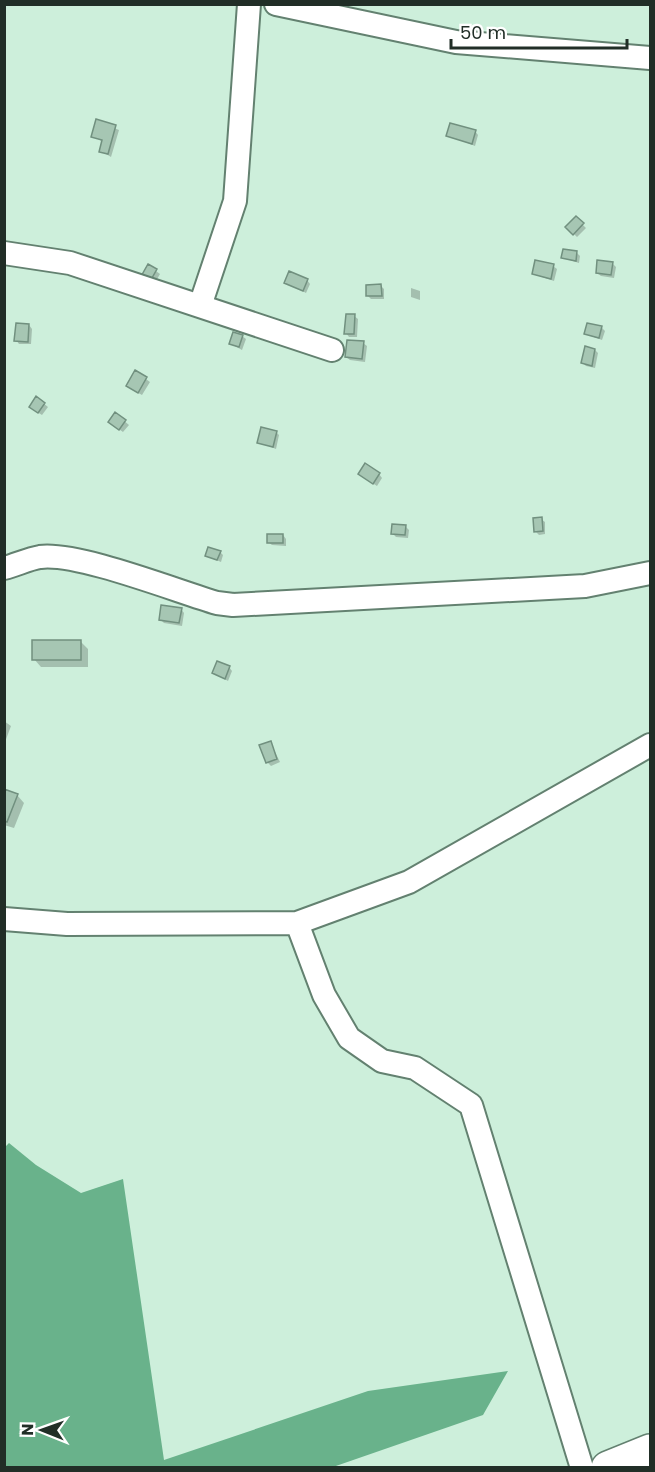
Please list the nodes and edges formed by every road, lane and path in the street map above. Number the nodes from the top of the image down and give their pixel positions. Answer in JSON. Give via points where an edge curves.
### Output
{"nodes":[{"id":1,"x":249,"y":4,"type":"edge"},
{"id":2,"x":276,"y":4,"type":"edge"},
{"id":3,"x":651,"y":58,"type":"edge"},
{"id":4,"x":4,"y":253,"type":"edge"},
{"id":5,"x":200,"y":306,"type":"junction"},
{"id":6,"x":332,"y":350,"type":"dead end"},
{"id":7,"x":4,"y":568,"type":"edge"},
{"id":8,"x":651,"y":573,"type":"edge"},
{"id":9,"x":651,"y":745,"type":"edge"},
{"id":10,"x":4,"y":919,"type":"edge"},
{"id":11,"x":297,"y":923,"type":"junction"},
{"id":12,"x":651,"y":1451,"type":"edge"},
{"id":13,"x":582,"y":1467,"type":"edge"},
{"id":14,"x":608,"y":1467,"type":"edge"}],
"edges":[{"from":1,"to":5,"type":"street","via":[[235,201]]},
{"from":2,"to":3,"type":"street","via":[[456,42]]},
{"from":4,"to":5,"type":"street","via":[[70,263]]},
{"from":5,"to":6,"type":"street"},
{"from":7,"to":8,"type":"street","via":[[39,557],[59,557],[233,605],[585,586]]},
{"from":9,"to":11,"type":"street","via":[[409,882]]},
{"from":10,"to":11,"type":"street","via":[[67,924]]},
{"from":11,"to":13,"type":"street","via":[[324,995],[349,1038],[382,1060],[415,1068],[471,1105]]},
{"from":12,"to":14,"type":"main road"}]}
